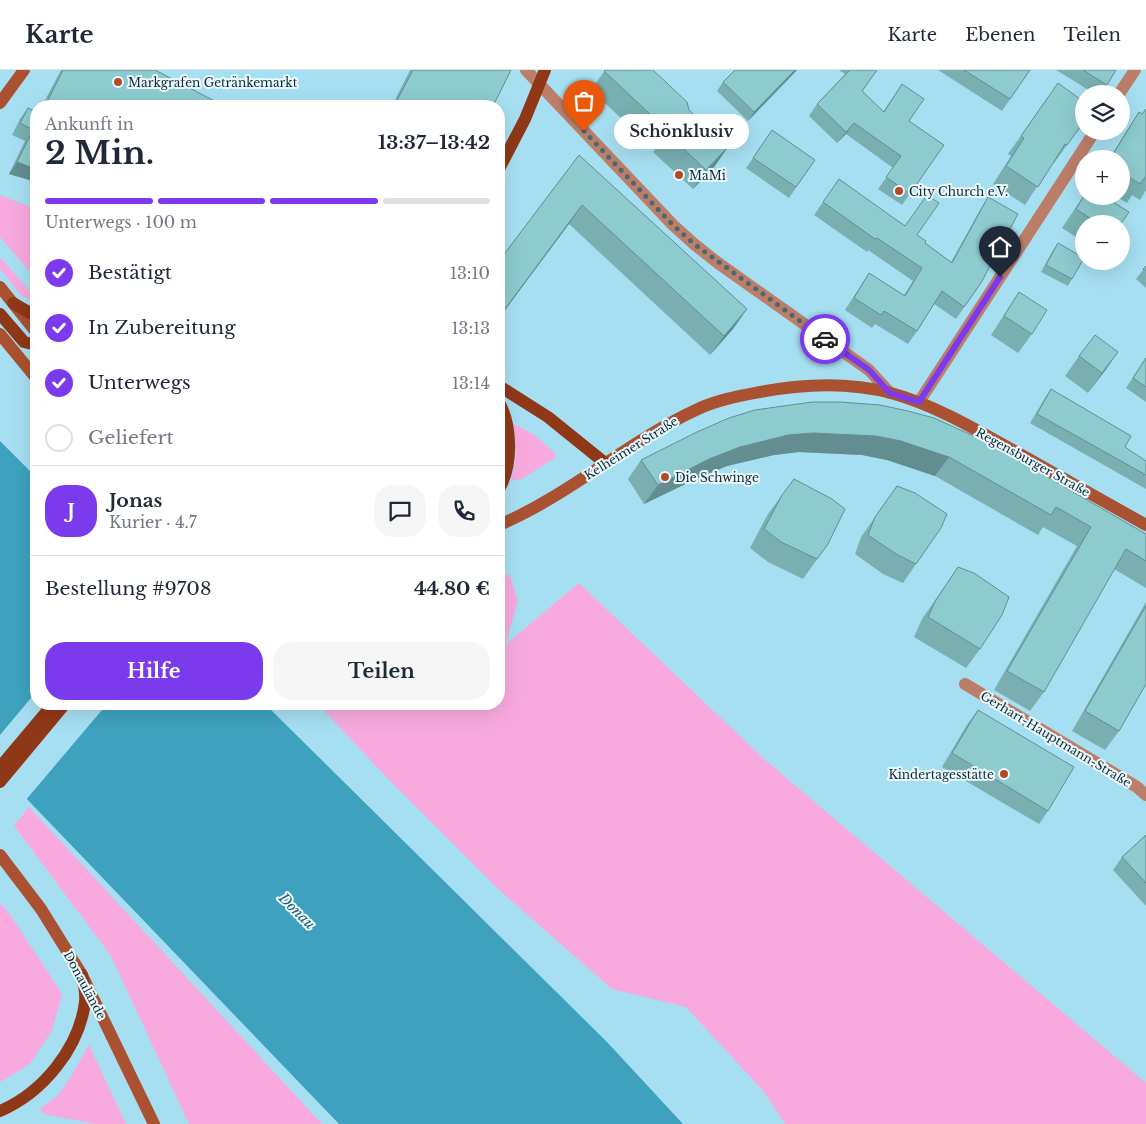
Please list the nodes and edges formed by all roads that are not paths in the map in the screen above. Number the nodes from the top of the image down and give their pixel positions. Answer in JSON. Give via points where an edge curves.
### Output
{"nodes":[{"id":1,"x":24,"y":70,"type":"edge"},
{"id":2,"x":526,"y":70,"type":"edge"},
{"id":3,"x":545,"y":70,"type":"edge"},
{"id":4,"x":1135,"y":70,"type":"edge"},
{"id":5,"x":540,"y":84,"type":"junction"},
{"id":6,"x":1125,"y":85,"type":"edge"},
{"id":7,"x":0,"y":103,"type":"edge"},
{"id":8,"x":1089,"y":140,"type":"edge"},
{"id":9,"x":505,"y":157,"type":"edge"},
{"id":10,"x":0,"y":287,"type":"edge"},
{"id":11,"x":13,"y":303,"type":"junction"},
{"id":12,"x":30,"y":313,"type":"edge"},
{"id":13,"x":0,"y":314,"type":"edge"},
{"id":14,"x":30,"y":324,"type":"edge"},
{"id":15,"x":0,"y":334,"type":"edge"},
{"id":16,"x":30,"y":344,"type":"edge"},
{"id":17,"x":30,"y":371,"type":"edge"},
{"id":18,"x":505,"y":390,"type":"edge"},
{"id":19,"x":890,"y":393,"type":"junction"},
{"id":20,"x":919,"y":402,"type":"junction"},
{"id":21,"x":505,"y":418,"type":"edge"},
{"id":22,"x":605,"y":463,"type":"junction"},
{"id":23,"x":505,"y":471,"type":"edge"},
{"id":24,"x":505,"y":522,"type":"edge"},
{"id":25,"x":1146,"y":525,"type":"edge"},
{"id":26,"x":965,"y":684,"type":"dead end"},
{"id":27,"x":48,"y":710,"type":"edge"},
{"id":28,"x":60,"y":710,"type":"edge"},
{"id":29,"x":0,"y":767,"type":"edge"},
{"id":30,"x":0,"y":782,"type":"edge"},
{"id":31,"x":1146,"y":795,"type":"edge"},
{"id":32,"x":0,"y":855,"type":"edge"},
{"id":33,"x":82,"y":975,"type":"junction"},
{"id":34,"x":0,"y":1111,"type":"edge"},
{"id":35,"x":154,"y":1124,"type":"edge"}],
"edges":[{"from":1,"to":7,"type":"street"},
{"from":2,"to":5,"type":"street"},
{"from":3,"to":5,"type":"main road"},
{"from":4,"to":6,"type":"street"},
{"from":5,"to":9,"type":"main road"},
{"from":5,"to":19,"type":"street","via":[[694,244],[869,370]]},
{"from":8,"to":20,"type":"street"},
{"from":10,"to":11,"type":"street"},
{"from":11,"to":12,"type":"main road"},
{"from":11,"to":14,"type":"street"},
{"from":13,"to":16,"type":"main road","via":[[24,342]]},
{"from":15,"to":17,"type":"street"},
{"from":18,"to":22,"type":"main road","via":[[548,417]]},
{"from":19,"to":20,"type":"street","name":"Kelheimer Straße"},
{"from":19,"to":22,"type":"street","name":"Kelheimer Straße","via":[[833,385],[786,387],[737,396],[700,408],[651,433]]},
{"from":20,"to":25,"type":"street","name":"Regensburger Straße","via":[[954,418]]},
{"from":21,"to":23,"type":"main road","via":[[509,449]]},
{"from":22,"to":24,"type":"street","name":"Kelheimer Straße"},
{"from":26,"to":31,"type":"street","name":"Gerhart-Hauptmann-Straße"},
{"from":27,"to":29,"type":"main road"},
{"from":28,"to":30,"type":"main road"},
{"from":32,"to":33,"type":"street","name":"Donaulände","via":[[41,909]]},
{"from":33,"to":34,"type":"main road","via":[[85,1002],[82,1016],[60,1063],[31,1094]]},
{"from":33,"to":35,"type":"street","name":"Donaulände"}]}
